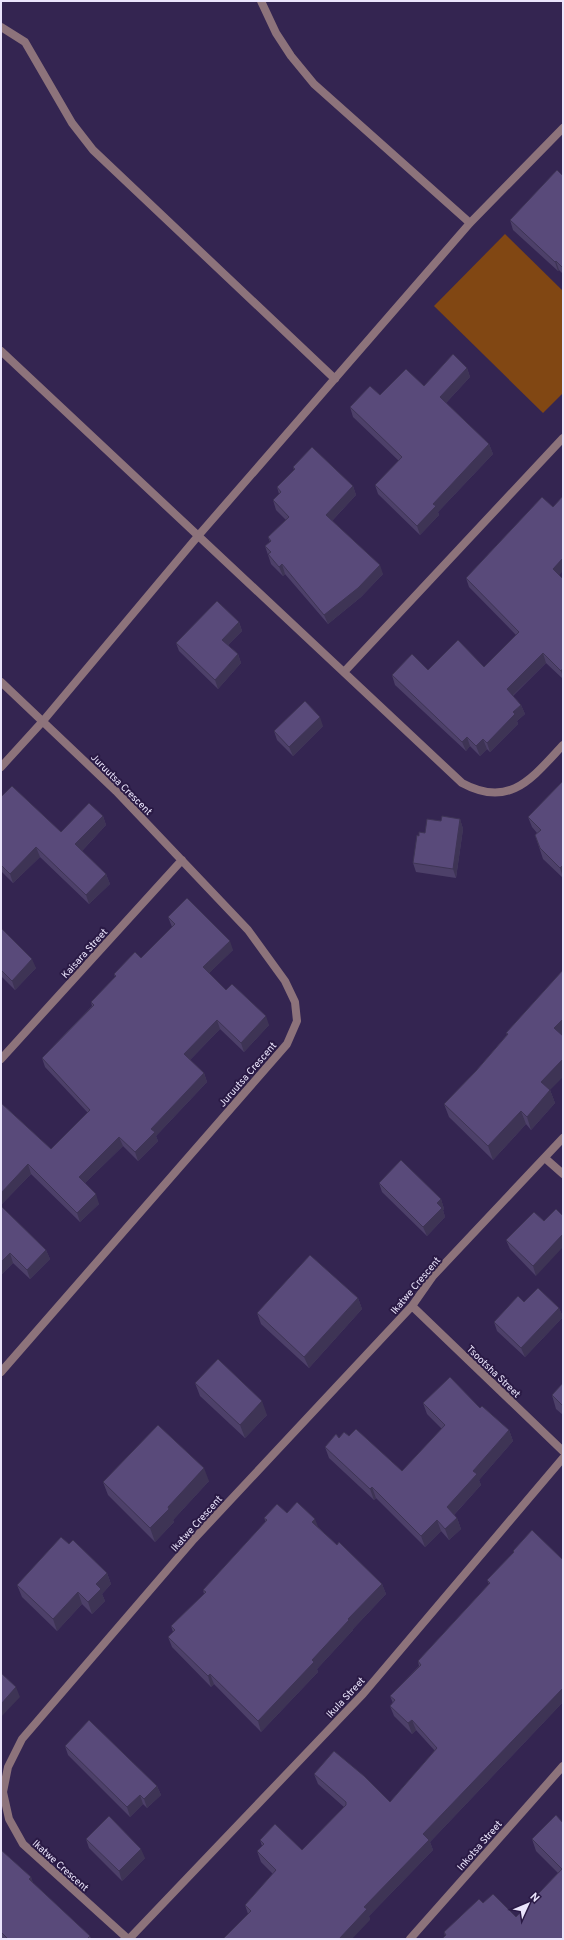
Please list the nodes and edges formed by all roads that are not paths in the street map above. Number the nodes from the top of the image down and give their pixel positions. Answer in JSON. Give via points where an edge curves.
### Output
{"nodes":[{"id":1,"x":261,"y":1,"type":"edge"},
{"id":2,"x":1,"y":27,"type":"edge"},
{"id":3,"x":563,"y":128,"type":"edge"},
{"id":4,"x":470,"y":223,"type":"junction"},
{"id":5,"x":1,"y":351,"type":"edge"},
{"id":6,"x":335,"y":379,"type":"junction"},
{"id":7,"x":563,"y":438,"type":"edge"},
{"id":8,"x":198,"y":536,"type":"junction"},
{"id":9,"x":344,"y":672,"type":"junction"},
{"id":10,"x":1,"y":682,"type":"edge"},
{"id":11,"x":43,"y":721,"type":"junction"},
{"id":12,"x":563,"y":744,"type":"edge"},
{"id":13,"x":1,"y":767,"type":"edge"},
{"id":14,"x":182,"y":860,"type":"junction"},
{"id":15,"x":1,"y":1059,"type":"edge"},
{"id":16,"x":563,"y":1138,"type":"edge"},
{"id":17,"x":546,"y":1158,"type":"junction"},
{"id":18,"x":563,"y":1174,"type":"edge"},
{"id":19,"x":412,"y":1306,"type":"junction"},
{"id":20,"x":1,"y":1372,"type":"edge"},
{"id":21,"x":563,"y":1451,"type":"edge"},
{"id":22,"x":563,"y":1458,"type":"edge"},
{"id":23,"x":563,"y":1766,"type":"edge"},
{"id":24,"x":129,"y":1939,"type":"edge"},
{"id":25,"x":410,"y":1939,"type":"edge"}],
"edges":[{"from":1,"to":4,"type":"street","via":[[276,33],[314,84]]},
{"from":2,"to":6,"type":"street","via":[[25,42],[72,123],[94,150]]},
{"from":3,"to":4,"type":"street"},
{"from":4,"to":6,"type":"street"},
{"from":5,"to":8,"type":"street"},
{"from":6,"to":8,"type":"street"},
{"from":7,"to":9,"type":"street"},
{"from":8,"to":9,"type":"street"},
{"from":8,"to":11,"type":"street"},
{"from":9,"to":12,"type":"street","via":[[462,783],[474,789],[504,792],[518,788]]},
{"from":10,"to":11,"type":"street","name":"Juruutsa Crescent"},
{"from":11,"to":13,"type":"street"},
{"from":11,"to":14,"type":"street","name":"Juruutsa Crescent","via":[[116,791]]},
{"from":14,"to":15,"type":"street","name":"Kaisara Street"},
{"from":14,"to":20,"type":"street","name":"Juruutsa Crescent","via":[[248,930],[285,981],[295,1002],[296,1021],[287,1044]]},
{"from":16,"to":17,"type":"street","name":"Ikatwe Crescent"},
{"from":17,"to":18,"type":"street"},
{"from":17,"to":19,"type":"street","name":"Ikatwe Crescent","via":[[434,1276]]},
{"from":19,"to":21,"type":"street","name":"Tsootsha Street"},
{"from":19,"to":24,"type":"street","name":"Ikatwe Crescent","via":[[194,1539],[22,1739],[8,1767],[3,1792],[10,1819],[23,1844]]},
{"from":22,"to":24,"type":"street","name":"Ikula Street","via":[[363,1694]]},
{"from":23,"to":25,"type":"street","name":"Inkotsa Street"}]}
